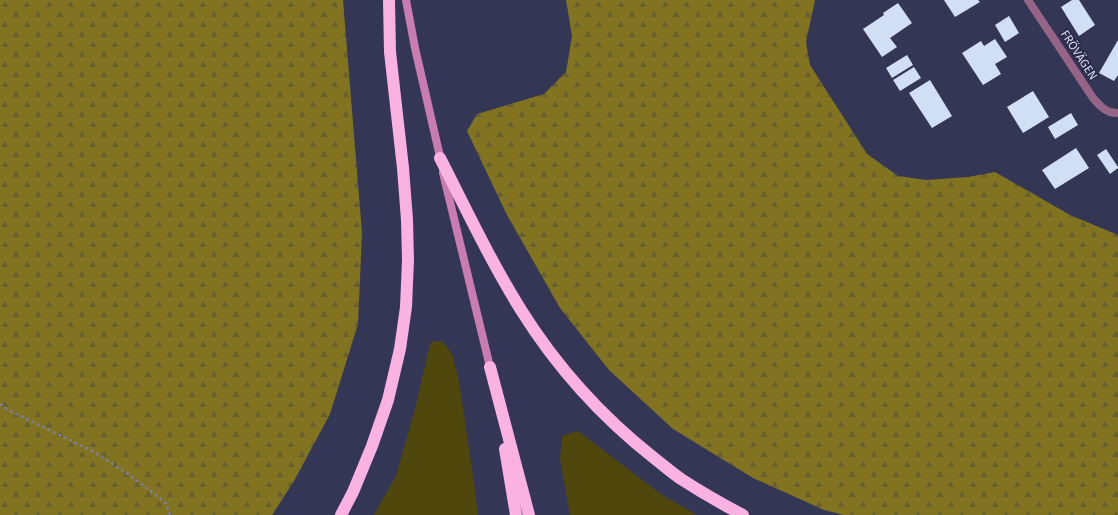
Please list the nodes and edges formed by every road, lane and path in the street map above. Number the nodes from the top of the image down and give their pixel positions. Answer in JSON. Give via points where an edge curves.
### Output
{"nodes":[{"id":1,"x":389,"y":0,"type":"edge"},
{"id":2,"x":406,"y":0,"type":"edge"},
{"id":3,"x":1028,"y":0,"type":"edge"},
{"id":4,"x":1118,"y":113,"type":"edge"},
{"id":5,"x":440,"y":158,"type":"junction"},
{"id":6,"x":490,"y":367,"type":"junction"},
{"id":7,"x":0,"y":404,"type":"edge"},
{"id":8,"x":170,"y":515,"type":"edge"},
{"id":9,"x":341,"y":515,"type":"edge"},
{"id":10,"x":516,"y":515,"type":"edge"},
{"id":11,"x":529,"y":515,"type":"edge"},
{"id":12,"x":743,"y":515,"type":"edge"}],
"edges":[{"from":1,"to":9,"type":"highway","via":[[390,52],[407,220],[406,307],[400,349],[388,400],[372,446]]},
{"from":2,"to":5,"type":"main road"},
{"from":3,"to":4,"type":"street","name":"FRÖVÄGEN","via":[[1093,98],[1103,110]]},
{"from":5,"to":6,"type":"main road"},
{"from":5,"to":12,"type":"highway","via":[[522,311],[572,378],[639,446],[680,478]]},
{"from":6,"to":10,"type":"highway"},
{"from":6,"to":11,"type":"highway"},
{"from":7,"to":8,"type":"path","via":[[94,452],[125,472],[166,503]]}]}
